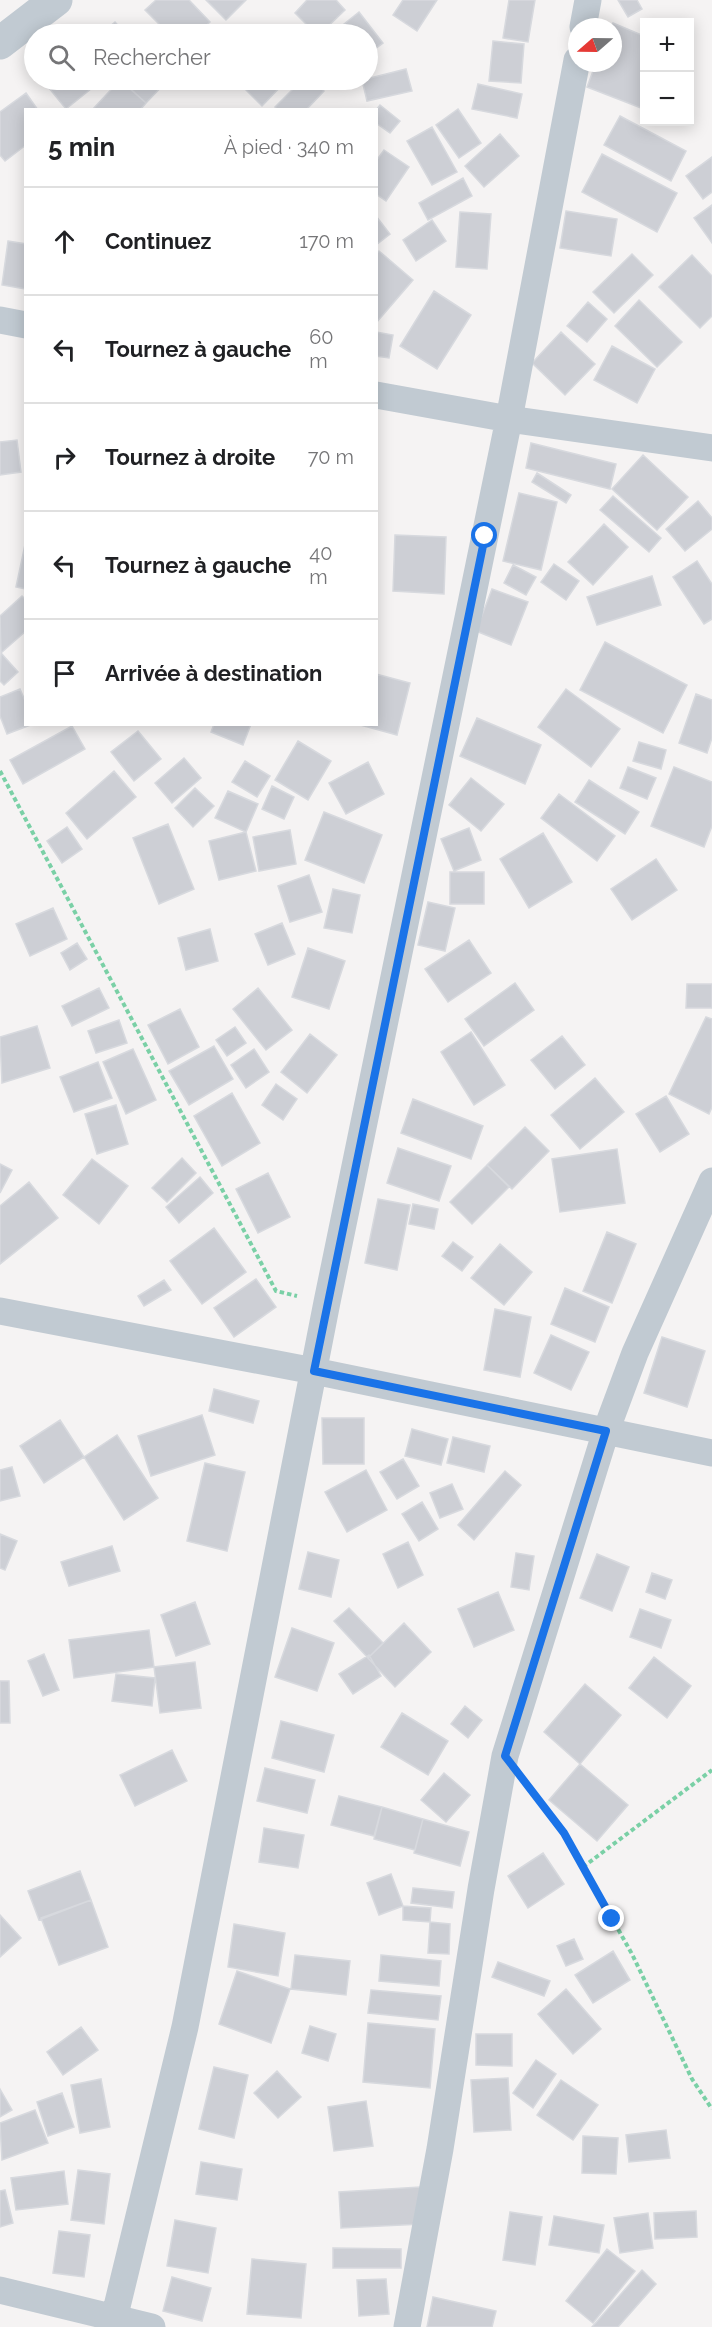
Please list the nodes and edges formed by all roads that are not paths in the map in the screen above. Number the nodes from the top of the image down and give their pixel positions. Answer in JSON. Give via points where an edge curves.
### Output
{"nodes":[{"id":1,"x":56,"y":0,"type":"edge"},
{"id":2,"x":588,"y":0,"type":"edge"},
{"id":3,"x":585,"y":18,"type":"edge"},
{"id":4,"x":25,"y":24,"type":"edge"},
{"id":5,"x":24,"y":25,"type":"edge"},
{"id":6,"x":0,"y":43,"type":"edge"},
{"id":7,"x":575,"y":72,"type":"edge"},
{"id":8,"x":0,"y":320,"type":"edge"},
{"id":9,"x":24,"y":325,"type":"edge"},
{"id":10,"x":378,"y":395,"type":"edge"},
{"id":11,"x":509,"y":419,"type":"junction"},
{"id":12,"x":712,"y":448,"type":"edge"},
{"id":13,"x":712,"y":1182,"type":"edge"},
{"id":14,"x":0,"y":1311,"type":"edge"},
{"id":15,"x":314,"y":1371,"type":"junction"},
{"id":16,"x":606,"y":1431,"type":"junction"},
{"id":17,"x":712,"y":1453,"type":"edge"},
{"id":18,"x":0,"y":2290,"type":"edge"},
{"id":19,"x":113,"y":2323,"type":"edge"},
{"id":20,"x":152,"y":2327,"type":"edge"},
{"id":21,"x":407,"y":2327,"type":"edge"}],
"edges":[{"from":1,"to":4,"type":"street"},
{"from":2,"to":3,"type":"street"},
{"from":5,"to":6,"type":"street"},
{"from":7,"to":11,"type":"street"},
{"from":8,"to":9,"type":"street"},
{"from":10,"to":11,"type":"street"},
{"from":11,"to":12,"type":"street"},
{"from":11,"to":15,"type":"street"},
{"from":13,"to":16,"type":"street","via":[[635,1353]]},
{"from":14,"to":15,"type":"street"},
{"from":15,"to":16,"type":"street"},
{"from":15,"to":19,"type":"street","via":[[185,2027]]},
{"from":16,"to":17,"type":"street"},
{"from":16,"to":21,"type":"street","via":[[505,1756]]},
{"from":18,"to":19,"type":"street"},
{"from":19,"to":20,"type":"street"}]}
